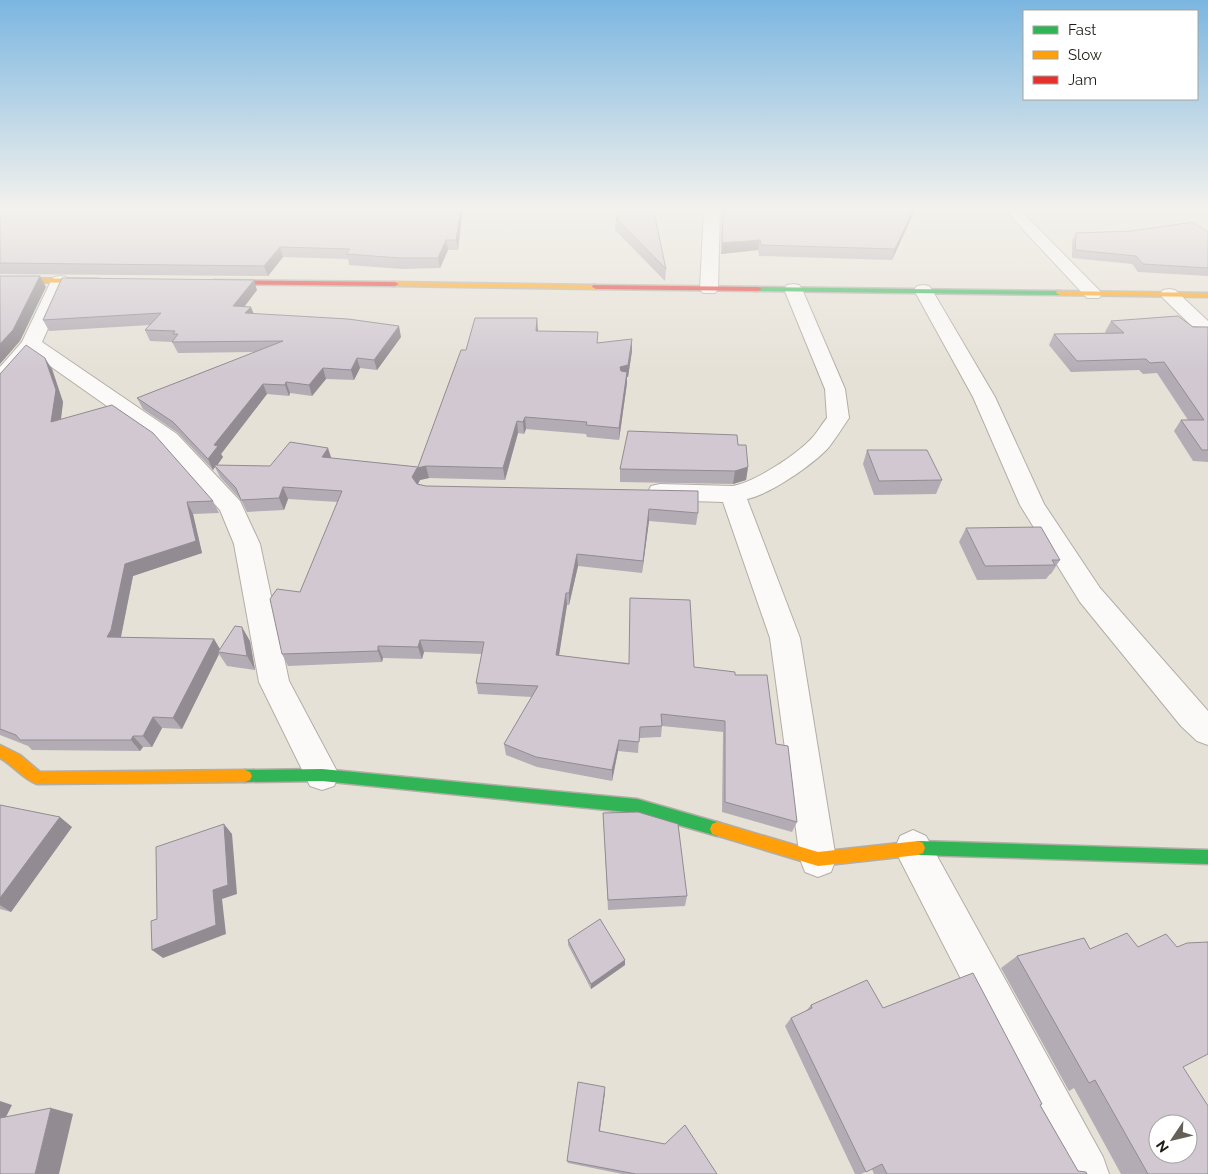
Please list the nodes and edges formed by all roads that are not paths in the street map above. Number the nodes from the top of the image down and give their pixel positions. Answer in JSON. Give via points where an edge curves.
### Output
{"nodes":[{"id":1,"x":710,"y":263,"type":"edge"},
{"id":2,"x":1063,"y":263,"type":"edge"},
{"id":3,"x":0,"y":280,"type":"edge"},
{"id":4,"x":60,"y":281,"type":"junction"},
{"id":5,"x":108,"y":282,"type":"edge"},
{"id":6,"x":202,"y":282,"type":"edge"},
{"id":7,"x":709,"y":289,"type":"junction"},
{"id":8,"x":793,"y":289,"type":"junction"},
{"id":9,"x":923,"y":290,"type":"junction"},
{"id":10,"x":1093,"y":294,"type":"junction"},
{"id":11,"x":1169,"y":294,"type":"junction"},
{"id":12,"x":1208,"y":295,"type":"edge"},
{"id":13,"x":1208,"y":331,"type":"edge"},
{"id":14,"x":31,"y":344,"type":"junction"},
{"id":15,"x":0,"y":380,"type":"edge"},
{"id":16,"x":641,"y":492,"type":"edge"},
{"id":17,"x":733,"y":494,"type":"junction"},
{"id":18,"x":1208,"y":731,"type":"edge"},
{"id":19,"x":0,"y":751,"type":"edge"},
{"id":20,"x":322,"y":775,"type":"junction"},
{"id":21,"x":913,"y":848,"type":"junction"},
{"id":22,"x":1208,"y":857,"type":"edge"},
{"id":23,"x":818,"y":859,"type":"junction"},
{"id":24,"x":1086,"y":1174,"type":"edge"}],
"edges":[{"from":1,"to":7,"type":"street"},
{"from":2,"to":10,"type":"street"},
{"from":3,"to":4,"type":"main road"},
{"from":4,"to":5,"type":"main road"},
{"from":4,"to":14,"type":"street"},
{"from":6,"to":7,"type":"main road"},
{"from":7,"to":8,"type":"main road"},
{"from":8,"to":9,"type":"main road"},
{"from":8,"to":17,"type":"street","via":[[834,389],[838,418],[820,443],[795,463],[750,491]]},
{"from":9,"to":10,"type":"main road"},
{"from":9,"to":18,"type":"street","via":[[984,397],[1032,505],[1090,595]]},
{"from":10,"to":11,"type":"main road"},
{"from":11,"to":12,"type":"main road"},
{"from":11,"to":13,"type":"street"},
{"from":14,"to":15,"type":"street"},
{"from":14,"to":20,"type":"street","via":[[169,439],[231,507],[247,544],[274,682]]},
{"from":16,"to":17,"type":"street"},
{"from":17,"to":23,"type":"street","via":[[785,638]]},
{"from":19,"to":20,"type":"main road","via":[[37,778]]},
{"from":20,"to":23,"type":"main road","via":[[638,806]]},
{"from":21,"to":22,"type":"main road"},
{"from":21,"to":23,"type":"main road"},
{"from":21,"to":24,"type":"street"}]}
